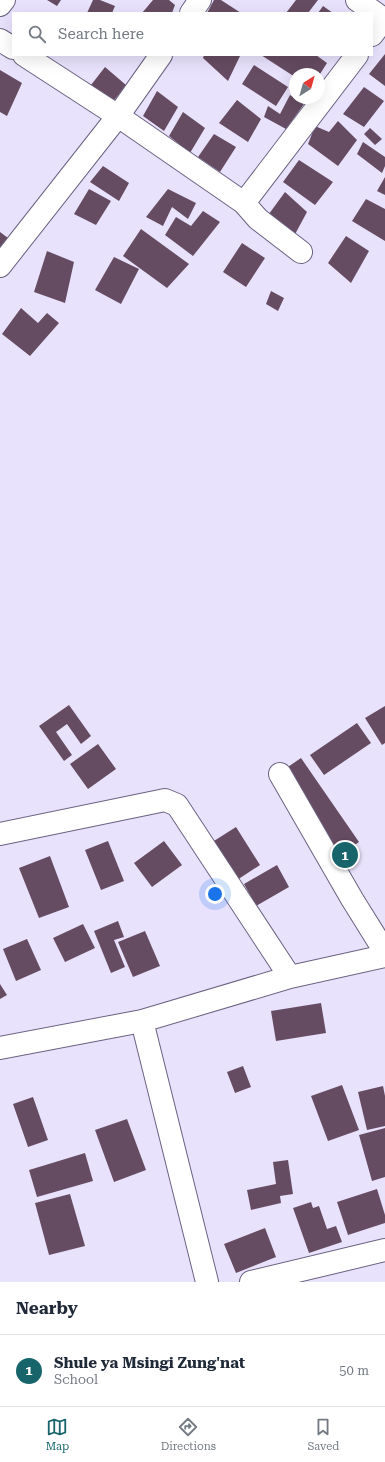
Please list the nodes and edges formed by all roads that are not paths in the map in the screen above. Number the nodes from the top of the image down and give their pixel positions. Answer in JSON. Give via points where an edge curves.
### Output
{"nodes":[{"id":1,"x":4,"y":0,"type":"edge"},
{"id":2,"x":200,"y":0,"type":"edge"},
{"id":3,"x":356,"y":0,"type":"edge"},
{"id":4,"x":0,"y":5,"type":"edge"},
{"id":5,"x":192,"y":12,"type":"edge"},
{"id":6,"x":369,"y":12,"type":"edge"},
{"id":7,"x":373,"y":16,"type":"edge"},
{"id":8,"x":381,"y":23,"type":"edge"},
{"id":9,"x":0,"y":40,"type":"edge"},
{"id":10,"x":12,"y":47,"type":"edge"},
{"id":11,"x":26,"y":56,"type":"edge"},
{"id":12,"x":160,"y":56,"type":"edge"},
{"id":13,"x":356,"y":56,"type":"edge"},
{"id":14,"x":118,"y":116,"type":"junction"},
{"id":15,"x":244,"y":203,"type":"junction"},
{"id":16,"x":301,"y":252,"type":"dead end"},
{"id":17,"x":0,"y":266,"type":"edge"},
{"id":18,"x":280,"y":774,"type":"dead end"},
{"id":19,"x":0,"y":834,"type":"edge"},
{"id":20,"x":385,"y":952,"type":"edge"},
{"id":21,"x":385,"y":956,"type":"edge"},
{"id":22,"x":290,"y":977,"type":"junction"},
{"id":23,"x":142,"y":1021,"type":"junction"},
{"id":24,"x":0,"y":1048,"type":"edge"},
{"id":25,"x":385,"y":1250,"type":"edge"},
{"id":26,"x":207,"y":1282,"type":"edge"},
{"id":27,"x":251,"y":1282,"type":"edge"}],
"edges":[{"from":1,"to":4,"type":"street"},
{"from":2,"to":5,"type":"street"},
{"from":3,"to":6,"type":"street"},
{"from":7,"to":8,"type":"street"},
{"from":9,"to":10,"type":"street"},
{"from":11,"to":14,"type":"street"},
{"from":12,"to":14,"type":"street"},
{"from":13,"to":15,"type":"street"},
{"from":14,"to":15,"type":"street"},
{"from":14,"to":17,"type":"street"},
{"from":15,"to":16,"type":"street","via":[[258,219]]},
{"from":18,"to":20,"type":"street"},
{"from":19,"to":22,"type":"street","via":[[164,800],[177,805]]},
{"from":21,"to":22,"type":"street"},
{"from":22,"to":23,"type":"street"},
{"from":23,"to":24,"type":"street"},
{"from":23,"to":26,"type":"street"},
{"from":25,"to":27,"type":"street"}]}
